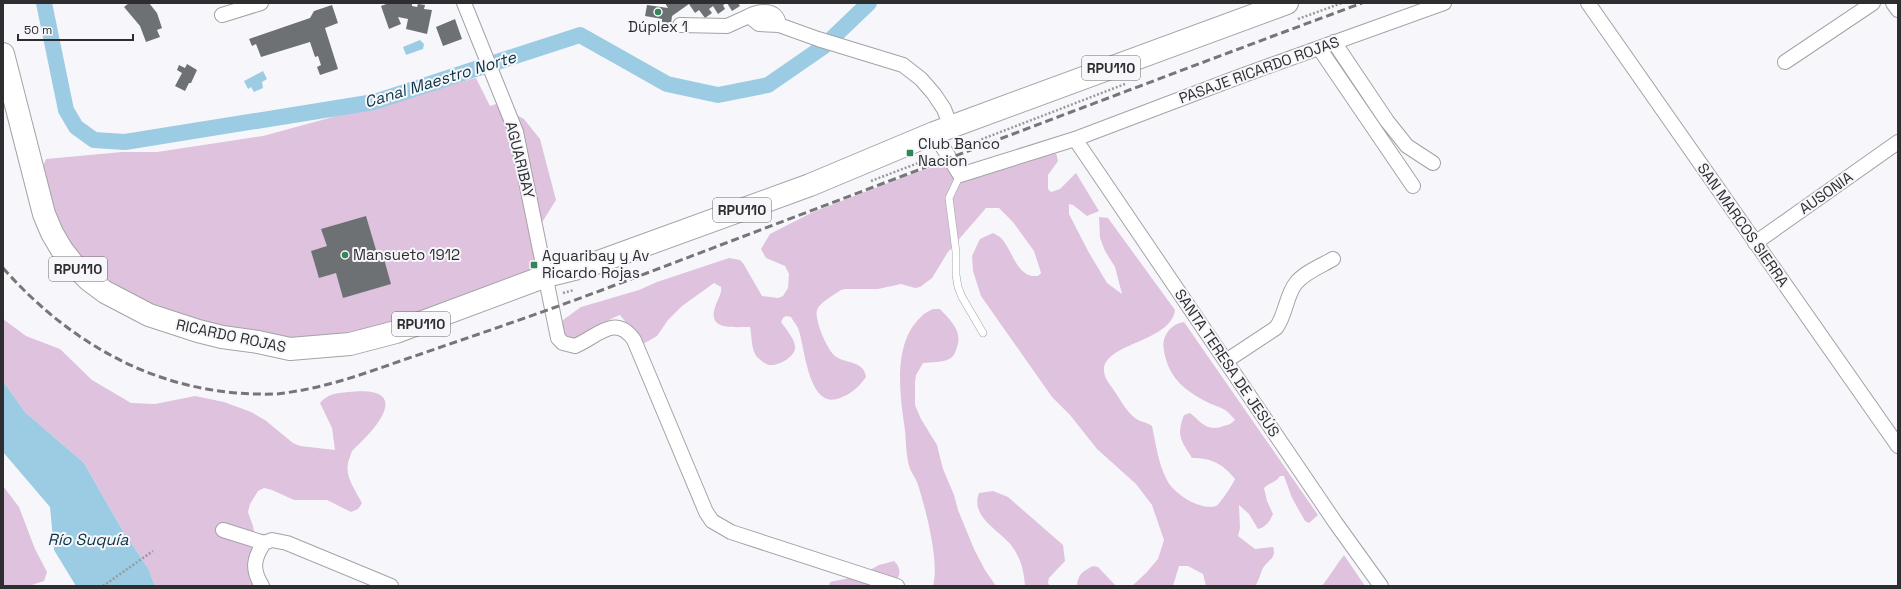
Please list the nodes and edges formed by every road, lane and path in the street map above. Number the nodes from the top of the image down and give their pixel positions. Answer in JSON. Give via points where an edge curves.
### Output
{"nodes":[{"id":1,"x":261,"y":3,"type":"edge"},
{"id":2,"x":1287,"y":3,"type":"edge"},
{"id":3,"x":1444,"y":3,"type":"edge"},
{"id":4,"x":1588,"y":3,"type":"edge"},
{"id":5,"x":1873,"y":3,"type":"edge"},
{"id":6,"x":1893,"y":3,"type":"edge"},
{"id":7,"x":467,"y":9,"type":"edge"},
{"id":8,"x":1898,"y":10,"type":"edge"},
{"id":9,"x":222,"y":15,"type":"dead end"},
{"id":10,"x":680,"y":25,"type":"dead end"},
{"id":11,"x":1334,"y":42,"type":"junction"},
{"id":12,"x":1319,"y":48,"type":"junction"},
{"id":13,"x":3,"y":54,"type":"edge"},
{"id":14,"x":1785,"y":62,"type":"dead end"},
{"id":15,"x":943,"y":130,"type":"junction"},
{"id":16,"x":1074,"y":139,"type":"junction"},
{"id":17,"x":1898,"y":142,"type":"edge"},
{"id":18,"x":1432,"y":163,"type":"dead end"},
{"id":19,"x":960,"y":175,"type":"junction"},
{"id":20,"x":1412,"y":186,"type":"dead end"},
{"id":21,"x":1755,"y":243,"type":"junction"},
{"id":22,"x":1333,"y":259,"type":"dead end"},
{"id":23,"x":546,"y":276,"type":"junction"},
{"id":24,"x":983,"y":334,"type":"dead end"},
{"id":25,"x":1226,"y":361,"type":"junction"},
{"id":26,"x":1898,"y":446,"type":"edge"},
{"id":27,"x":223,"y":530,"type":"dead end"},
{"id":28,"x":264,"y":543,"type":"junction"},
{"id":29,"x":153,"y":551,"type":"dead end"},
{"id":30,"x":103,"y":586,"type":"edge"},
{"id":31,"x":262,"y":586,"type":"edge"},
{"id":32,"x":391,"y":586,"type":"edge"},
{"id":33,"x":897,"y":586,"type":"edge"},
{"id":34,"x":1381,"y":586,"type":"edge"}],
"edges":[{"from":1,"to":9,"type":"street"},
{"from":2,"to":15,"type":"main road","number":"RPU110"},
{"from":3,"to":11,"type":"street","name":"PASAJE RICARDO ROJAS"},
{"from":4,"to":21,"type":"street","name":"SAN MARCOS SIERRA"},
{"from":5,"to":14,"type":"street"},
{"from":6,"to":8,"type":"street"},
{"from":7,"to":23,"type":"street","name":"AGUARIBAY","via":[[516,132]]},
{"from":10,"to":15,"type":"street","via":[[728,26],[757,12],[767,12],[775,16],[778,25],[902,65],[921,79],[944,109]]},
{"from":11,"to":12,"type":"street","name":"PASAJE RICARDO ROJAS"},
{"from":11,"to":18,"type":"street","via":[[1386,121],[1415,152]]},
{"from":12,"to":16,"type":"street","name":"PASAJE RICARDO ROJAS"},
{"from":12,"to":20,"type":"street"},
{"from":13,"to":23,"type":"main road","name":"RICARDO ROJAS","number":"RPU110","via":[[37,191],[52,233],[73,264],[89,280],[105,292],[149,315],[222,337],[290,350],[320,348],[350,344],[396,332]]},
{"from":15,"to":19,"type":"street"},
{"from":15,"to":23,"type":"main road","number":"RPU110","via":[[810,185],[590,265]]},
{"from":16,"to":19,"type":"street","name":"PASAJE RICARDO ROJAS"},
{"from":16,"to":25,"type":"street","name":"SANTA TERESA DE JESÚS"},
{"from":17,"to":21,"type":"street","name":"AUSONIA"},
{"from":19,"to":24,"type":"lane","via":[[949,198],[956,252],[956,275],[962,297]]},
{"from":21,"to":26,"type":"street","name":"SAN MARCOS SIERRA"},
{"from":22,"to":25,"type":"street","via":[[1295,283],[1281,322],[1276,328]]},
{"from":23,"to":33,"type":"street","name":"AGUARIBAY","via":[[556,331],[563,343],[575,346],[614,327],[625,329],[634,340],[712,521],[731,532]]},
{"from":25,"to":34,"type":"street","name":"SANTA TERESA DE JESÚS"},
{"from":27,"to":28,"type":"street"},
{"from":28,"to":31,"type":"street","via":[[254,567]]},
{"from":28,"to":32,"type":"street","via":[[272,540],[287,543]]},
{"from":29,"to":30,"type":"path"}]}
